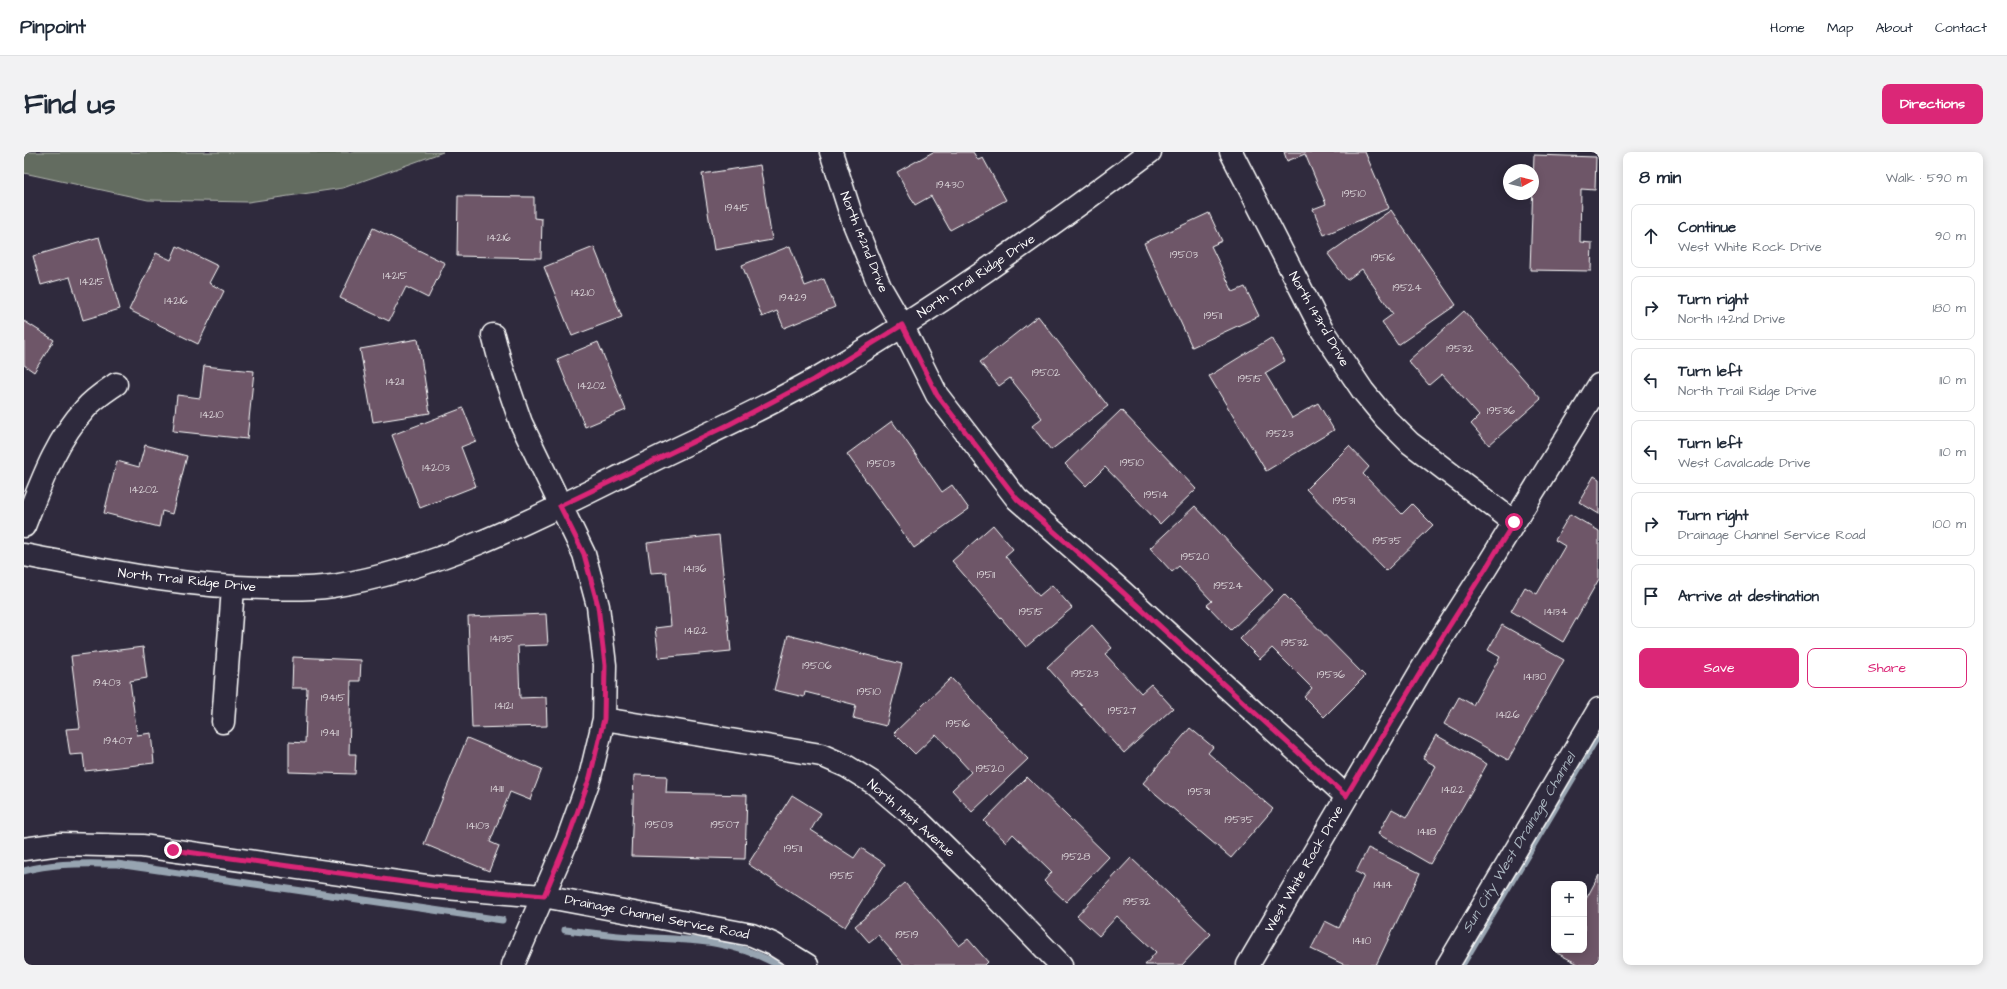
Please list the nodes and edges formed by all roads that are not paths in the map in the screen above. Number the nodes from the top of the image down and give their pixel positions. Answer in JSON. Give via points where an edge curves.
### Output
{"nodes":[{"id":1,"x":831,"y":152,"type":"edge"},
{"id":2,"x":1150,"y":152,"type":"edge"},
{"id":3,"x":1231,"y":152,"type":"edge"},
{"id":4,"x":902,"y":325,"type":"junction"},
{"id":5,"x":493,"y":335,"type":"dead end"},
{"id":6,"x":116,"y":384,"type":"dead end"},
{"id":7,"x":1599,"y":385,"type":"edge"},
{"id":8,"x":560,"y":506,"type":"junction"},
{"id":9,"x":1514,"y":522,"type":"junction"},
{"id":10,"x":24,"y":526,"type":"edge"},
{"id":11,"x":24,"y":554,"type":"edge"},
{"id":12,"x":233,"y":588,"type":"junction"},
{"id":13,"x":1599,"y":709,"type":"edge"},
{"id":14,"x":604,"y":719,"type":"junction"},
{"id":15,"x":223,"y":722,"type":"dead end"},
{"id":16,"x":1346,"y":796,"type":"junction"},
{"id":17,"x":24,"y":849,"type":"edge"},
{"id":18,"x":542,"y":899,"type":"junction"},
{"id":19,"x":515,"y":961,"type":"edge"},
{"id":20,"x":807,"y":965,"type":"edge"},
{"id":21,"x":1061,"y":965,"type":"edge"},
{"id":22,"x":1248,"y":965,"type":"edge"},
{"id":23,"x":1448,"y":965,"type":"edge"}],
"edges":[{"from":1,"to":4,"type":"street","name":"North 142nd Drive","via":[[853,221],[880,287]]},
{"from":2,"to":4,"type":"street","name":"North Trail Ridge Drive","via":[[1051,226]]},
{"from":3,"to":9,"type":"street","name":"North 143rd Drive","via":[[1322,330],[1363,391],[1410,443]]},
{"from":4,"to":8,"type":"street","name":"North Trail Ridge Drive","via":[[813,380],[737,421]]},
{"from":4,"to":16,"type":"street","name":"North 142nd Drive","via":[[937,395],[1017,499]]},
{"from":5,"to":8,"type":"street","via":[[521,423]]},
{"from":6,"to":10,"type":"street","via":[[86,408],[71,426],[46,471]]},
{"from":7,"to":9,"type":"street","name":"West White Rock Drive"},
{"from":8,"to":12,"type":"street","name":"North Trail Ridge Drive","via":[[429,562],[376,576],[332,586],[294,589]]},
{"from":8,"to":14,"type":"street","via":[[584,554],[598,606],[605,665]]},
{"from":9,"to":16,"type":"street","name":"West White Rock Drive"},
{"from":11,"to":12,"type":"street","name":"North Trail Ridge Drive","via":[[141,577]]},
{"from":12,"to":15,"type":"street"},
{"from":13,"to":23,"type":"street"},
{"from":14,"to":18,"type":"street","via":[[590,777],[567,841]]},
{"from":14,"to":21,"type":"street","name":"North 141st Avenue","via":[[821,755],[846,766],[875,784],[921,823]]},
{"from":16,"to":22,"type":"street","name":"West White Rock Drive"},
{"from":17,"to":18,"type":"street","name":"Drainage Channel Service Road","via":[[60,844],[142,846]]},
{"from":18,"to":19,"type":"street"},
{"from":18,"to":20,"type":"street","name":"Drainage Channel Service Road","via":[[752,934]]}]}
